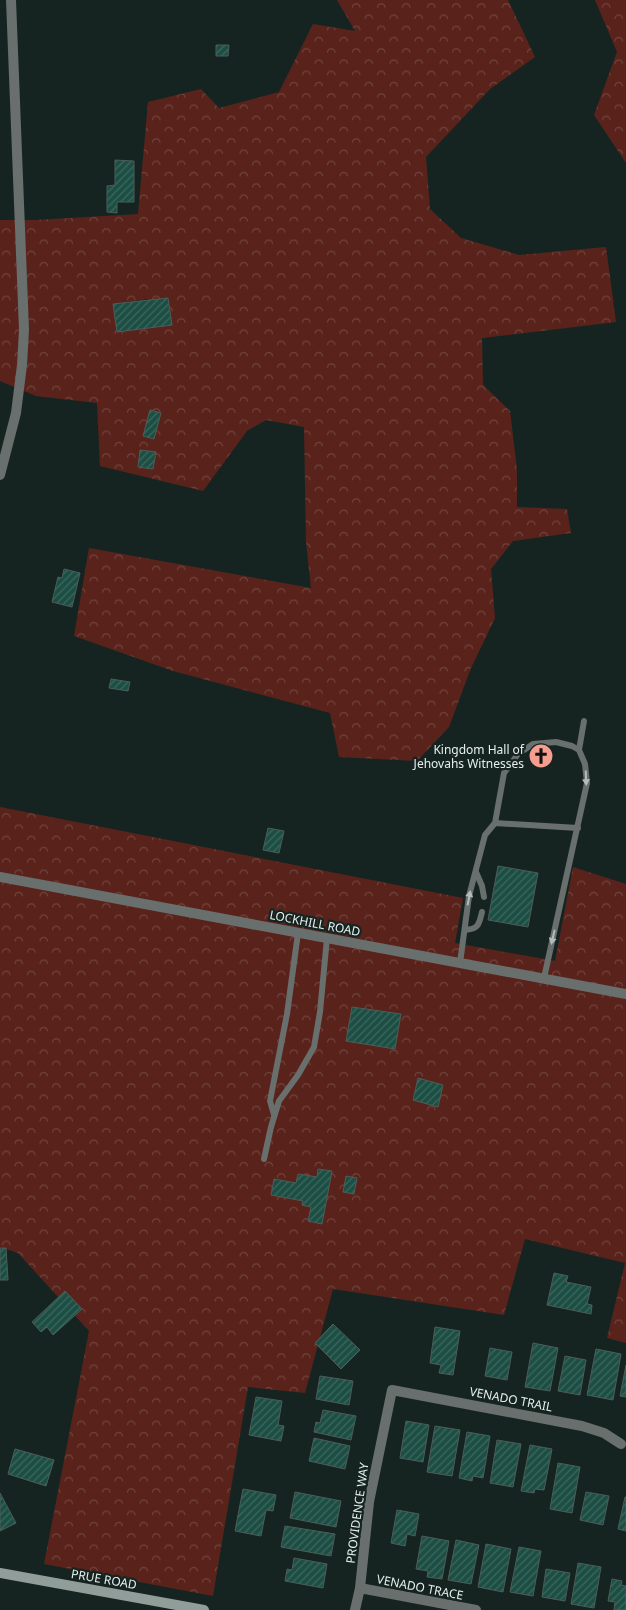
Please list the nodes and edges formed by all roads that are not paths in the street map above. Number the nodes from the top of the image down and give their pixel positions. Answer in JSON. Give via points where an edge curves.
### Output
{"nodes":[{"id":1,"x":11,"y":0,"type":"edge"},
{"id":2,"x":0,"y":475,"type":"edge"},
{"id":3,"x":584,"y":721,"type":"dead end"},
{"id":4,"x":579,"y":750,"type":"junction"},
{"id":5,"x":495,"y":823,"type":"junction"},
{"id":6,"x":578,"y":828,"type":"junction"},
{"id":7,"x":476,"y":872,"type":"junction"},
{"id":8,"x":0,"y":877,"type":"edge"},
{"id":9,"x":484,"y":897,"type":"dead end"},
{"id":10,"x":482,"y":912,"type":"dead end"},
{"id":11,"x":465,"y":930,"type":"junction"},
{"id":12,"x":298,"y":933,"type":"junction"},
{"id":13,"x":327,"y":938,"type":"junction"},
{"id":14,"x":460,"y":963,"type":"junction"},
{"id":15,"x":544,"y":978,"type":"junction"},
{"id":16,"x":626,"y":994,"type":"edge"},
{"id":17,"x":274,"y":1115,"type":"junction"},
{"id":18,"x":264,"y":1159,"type":"dead end"},
{"id":19,"x":392,"y":1390,"type":"joint"},
{"id":20,"x":621,"y":1444,"type":"dead end"},
{"id":21,"x":0,"y":1573,"type":"edge"},
{"id":22,"x":360,"y":1588,"type":"junction"},
{"id":23,"x":204,"y":1610,"type":"edge"},
{"id":24,"x":355,"y":1610,"type":"edge"},
{"id":25,"x":476,"y":1610,"type":"edge"}],
"edges":[{"from":1,"to":2,"type":"street","via":[[24,330],[16,413]]},
{"from":3,"to":4,"type":"lane"},
{"from":4,"to":5,"type":"lane","via":[[556,742],[533,744],[518,754],[504,773]]},
{"from":4,"to":6,"type":"lane","one_way":true,"via":[[585,764],[587,783]]},
{"from":5,"to":6,"type":"lane"},
{"from":5,"to":7,"type":"lane","via":[[485,835]]},
{"from":6,"to":15,"type":"lane","one_way":true},
{"from":7,"to":9,"type":"lane"},
{"from":11,"to":7,"type":"lane","one_way":true},
{"from":8,"to":12,"type":"street","name":"LOCKHILL ROAD"},
{"from":10,"to":11,"type":"lane","via":[[479,924],[473,930]]},
{"from":11,"to":14,"type":"lane"},
{"from":12,"to":13,"type":"street","name":"LOCKHILL ROAD"},
{"from":12,"to":17,"type":"lane","via":[[288,1014],[270,1102]]},
{"from":13,"to":14,"type":"street","name":"LOCKHILL ROAD"},
{"from":13,"to":17,"type":"lane","via":[[314,1047],[279,1101]]},
{"from":14,"to":15,"type":"street","name":"LOCKHILL ROAD"},
{"from":15,"to":16,"type":"street","name":"LOCKHILL ROAD"},
{"from":17,"to":18,"type":"lane"},
{"from":19,"to":20,"type":"street","name":"VENADO TRAIL","via":[[582,1426],[604,1433]]},
{"from":19,"to":22,"type":"street","name":"PROVIDENCE WAY","via":[[369,1502]]},
{"from":21,"to":23,"type":"main road","name":"PRUE ROAD"},
{"from":22,"to":24,"type":"street","name":"PROVIDENCE WAY"},
{"from":22,"to":25,"type":"street","name":"VENADO TRACE"}]}
